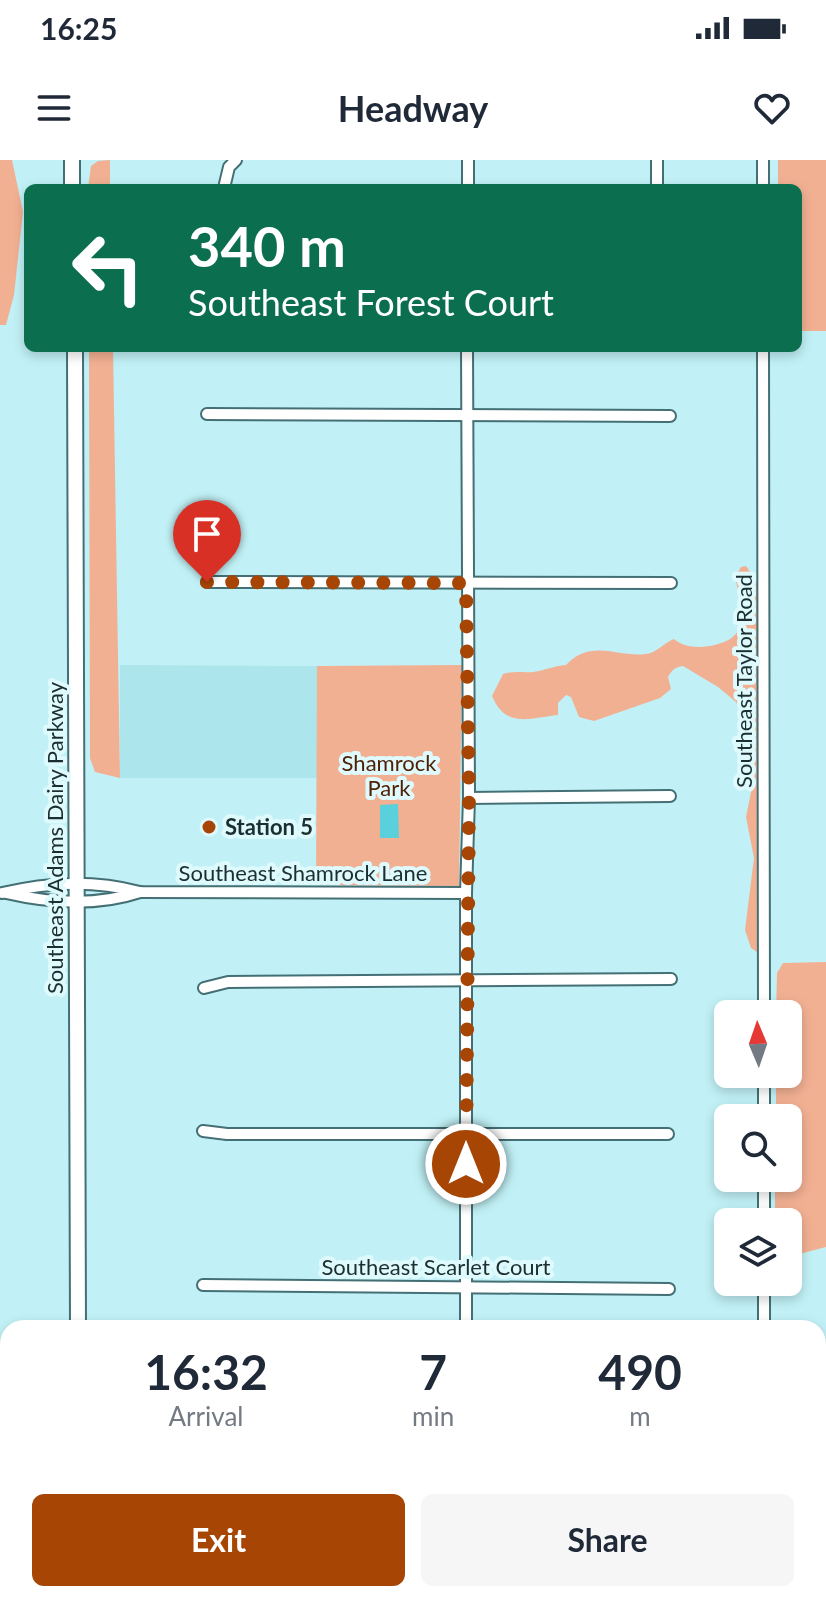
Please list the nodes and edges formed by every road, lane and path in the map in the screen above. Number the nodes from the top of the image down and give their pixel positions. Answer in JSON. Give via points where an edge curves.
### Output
{"nodes":[{"id":1,"x":72,"y":160,"type":"edge"},
{"id":2,"x":468,"y":160,"type":"edge"},
{"id":3,"x":657,"y":160,"type":"edge"},
{"id":4,"x":763,"y":160,"type":"edge"},
{"id":5,"x":229,"y":162,"type":"edge"},
{"id":6,"x":72,"y":184,"type":"edge"},
{"id":7,"x":225,"y":184,"type":"edge"},
{"id":8,"x":468,"y":184,"type":"edge"},
{"id":9,"x":657,"y":184,"type":"edge"},
{"id":10,"x":763,"y":184,"type":"edge"},
{"id":11,"x":75,"y":352,"type":"edge"},
{"id":12,"x":467,"y":352,"type":"edge"},
{"id":13,"x":763,"y":352,"type":"edge"},
{"id":14,"x":207,"y":414,"type":"dead end"},
{"id":15,"x":466,"y":415,"type":"junction"},
{"id":16,"x":670,"y":416,"type":"dead end"},
{"id":17,"x":207,"y":582,"type":"dead end"},
{"id":18,"x":466,"y":583,"type":"junction"},
{"id":19,"x":671,"y":583,"type":"dead end"},
{"id":20,"x":670,"y":796,"type":"dead end"},
{"id":21,"x":469,"y":798,"type":"junction"},
{"id":22,"x":77,"y":882,"type":"junction"},
{"id":23,"x":1,"y":892,"type":"edge"},
{"id":24,"x":140,"y":892,"type":"junction"},
{"id":25,"x":466,"y":893,"type":"junction"},
{"id":26,"x":77,"y":901,"type":"junction"},
{"id":27,"x":671,"y":979,"type":"dead end"},
{"id":28,"x":466,"y":980,"type":"junction"},
{"id":29,"x":204,"y":988,"type":"dead end"},
{"id":30,"x":764,"y":1000,"type":"edge"},
{"id":31,"x":203,"y":1131,"type":"dead end"},
{"id":32,"x":466,"y":1134,"type":"junction"},
{"id":33,"x":668,"y":1134,"type":"dead end"},
{"id":34,"x":203,"y":1285,"type":"dead end"},
{"id":35,"x":466,"y":1286,"type":"junction"},
{"id":36,"x":669,"y":1289,"type":"dead end"},
{"id":37,"x":764,"y":1296,"type":"edge"},
{"id":38,"x":78,"y":1320,"type":"edge"},
{"id":39,"x":466,"y":1320,"type":"edge"},
{"id":40,"x":764,"y":1320,"type":"edge"}],
"edges":[{"from":1,"to":6,"type":"main road"},
{"from":2,"to":8,"type":"street"},
{"from":3,"to":9,"type":"street"},
{"from":4,"to":10,"type":"street"},
{"from":5,"to":7,"type":"street"},
{"from":11,"to":22,"type":"main road","name":"Southeast Adams Dairy Parkway"},
{"from":12,"to":15,"type":"street"},
{"from":13,"to":30,"type":"street","name":"Southeast Taylor Road"},
{"from":14,"to":15,"type":"street"},
{"from":15,"to":16,"type":"street"},
{"from":15,"to":18,"type":"street"},
{"from":17,"to":18,"type":"street"},
{"from":18,"to":19,"type":"street"},
{"from":18,"to":21,"type":"street"},
{"from":20,"to":21,"type":"street"},
{"from":21,"to":25,"type":"street"},
{"from":22,"to":23,"type":"street","name":"Southeast Shamrock Lane"},
{"from":22,"to":24,"type":"street","name":"Southeast Shamrock Lane"},
{"from":22,"to":26,"type":"main road","name":"Southeast Adams Dairy Parkway"},
{"from":23,"to":26,"type":"street","name":"Southeast Shamrock Lane"},
{"from":24,"to":25,"type":"street","name":"Southeast Shamrock Lane"},
{"from":24,"to":26,"type":"street","name":"Southeast Shamrock Lane","via":[[118,900]]},
{"from":25,"to":28,"type":"street"},
{"from":26,"to":38,"type":"main road","name":"Southeast Adams Dairy Parkway"},
{"from":27,"to":28,"type":"street"},
{"from":28,"to":29,"type":"street","via":[[228,982]]},
{"from":28,"to":32,"type":"street"},
{"from":31,"to":32,"type":"street"},
{"from":32,"to":33,"type":"street"},
{"from":32,"to":35,"type":"street"},
{"from":34,"to":35,"type":"street","name":"Southeast Scarlet Court"},
{"from":35,"to":36,"type":"street","name":"Southeast Scarlet Court"},
{"from":35,"to":39,"type":"street"},
{"from":37,"to":40,"type":"street"}]}
